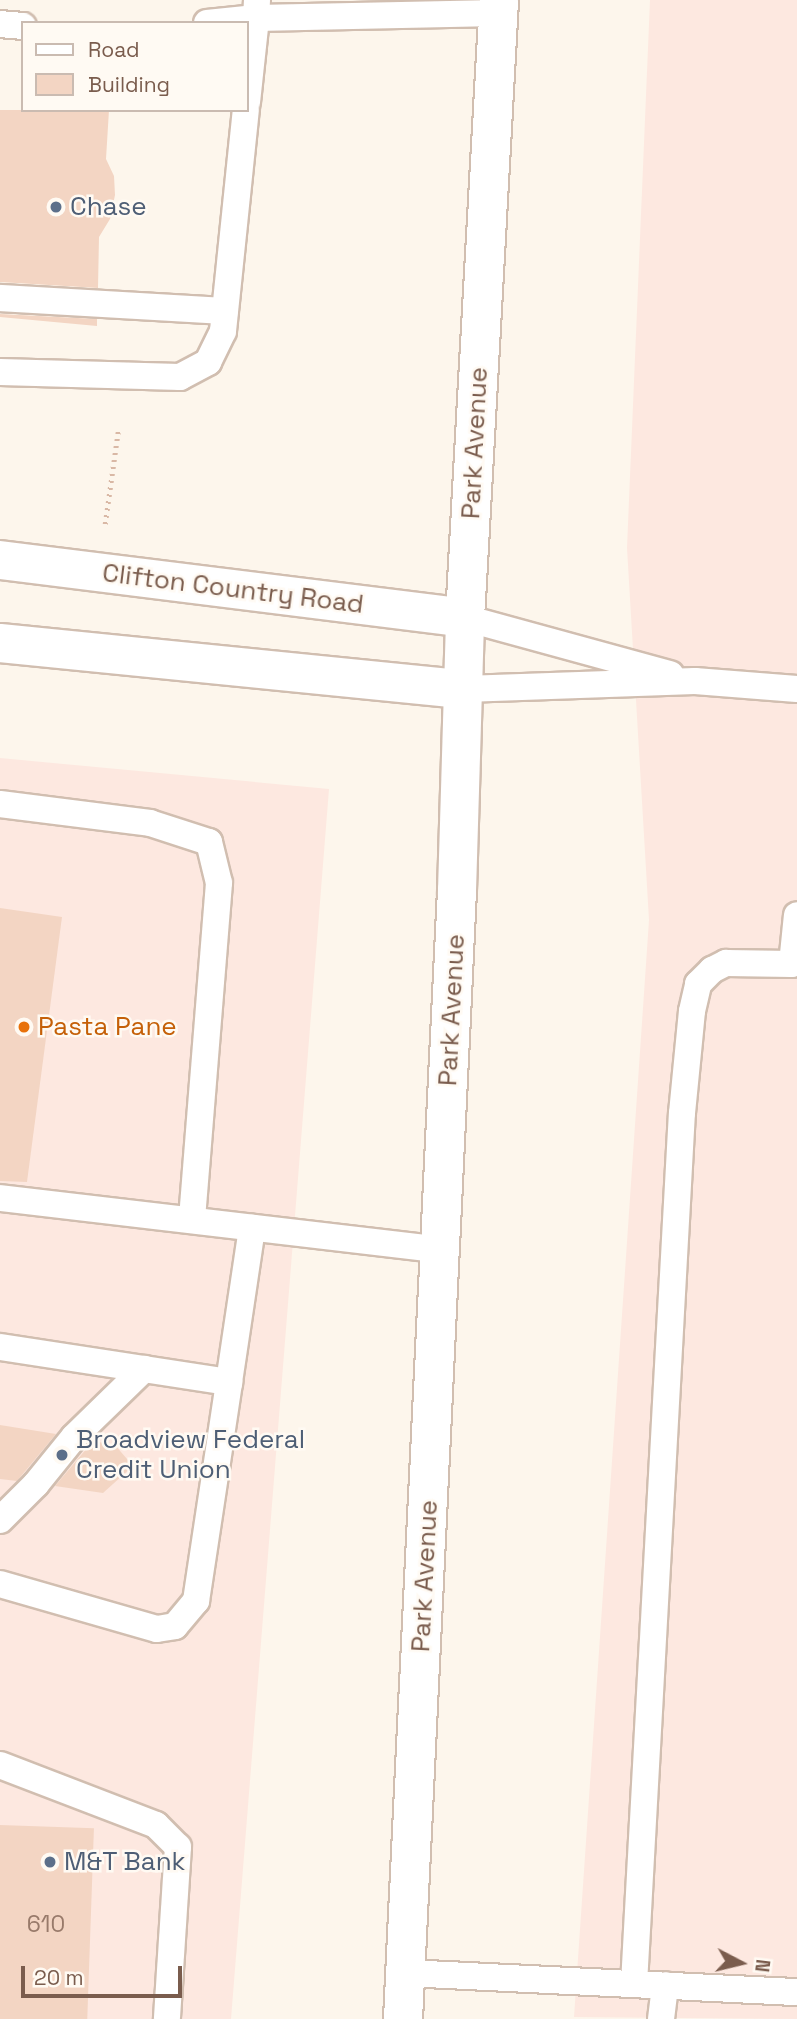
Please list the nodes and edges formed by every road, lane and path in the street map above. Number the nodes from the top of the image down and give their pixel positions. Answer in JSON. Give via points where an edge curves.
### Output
{"nodes":[{"id":1,"x":498,"y":7,"type":"edge"},
{"id":2,"x":256,"y":9,"type":"edge"},
{"id":3,"x":215,"y":21,"type":"edge"},
{"id":4,"x":0,"y":24,"type":"edge"},
{"id":5,"x":21,"y":26,"type":"edge"},
{"id":6,"x":248,"y":93,"type":"edge"},
{"id":7,"x":246,"y":112,"type":"edge"},
{"id":8,"x":0,"y":298,"type":"edge"},
{"id":9,"x":225,"y":311,"type":"junction"},
{"id":10,"x":0,"y":372,"type":"edge"},
{"id":11,"x":118,"y":431,"type":"dead end"},
{"id":12,"x":105,"y":525,"type":"dead end"},
{"id":13,"x":0,"y":560,"type":"edge"},
{"id":14,"x":465,"y":618,"type":"junction"},
{"id":15,"x":0,"y":643,"type":"edge"},
{"id":16,"x":695,"y":681,"type":"junction"},
{"id":17,"x":464,"y":689,"type":"junction"},
{"id":18,"x":797,"y":689,"type":"edge"},
{"id":19,"x":0,"y":804,"type":"edge"},
{"id":20,"x":797,"y":915,"type":"edge"},
{"id":21,"x":0,"y":1198,"type":"edge"},
{"id":22,"x":191,"y":1220,"type":"junction"},
{"id":23,"x":252,"y":1228,"type":"junction"},
{"id":24,"x":440,"y":1250,"type":"junction"},
{"id":25,"x":0,"y":1347,"type":"edge"},
{"id":26,"x":144,"y":1369,"type":"junction"},
{"id":27,"x":229,"y":1382,"type":"junction"},
{"id":28,"x":0,"y":1520,"type":"edge"},
{"id":29,"x":0,"y":1584,"type":"edge"},
{"id":30,"x":0,"y":1765,"type":"edge"},
{"id":31,"x":407,"y":1973,"type":"junction"},
{"id":32,"x":634,"y":1984,"type":"junction"},
{"id":33,"x":665,"y":1985,"type":"junction"},
{"id":34,"x":797,"y":1992,"type":"edge"},
{"id":35,"x":404,"y":2017,"type":"edge"},
{"id":36,"x":167,"y":2019,"type":"edge"},
{"id":37,"x":661,"y":2019,"type":"edge"}],
"edges":[{"from":1,"to":2,"type":"lane"},
{"from":1,"to":14,"type":"street","name":"Park Avenue"},
{"from":2,"to":3,"type":"lane"},
{"from":2,"to":6,"type":"lane"},
{"from":4,"to":5,"type":"lane"},
{"from":7,"to":9,"type":"lane"},
{"from":8,"to":9,"type":"lane"},
{"from":9,"to":10,"type":"lane","via":[[223,331],[208,362],[180,377]]},
{"from":11,"to":12,"type":"path"},
{"from":13,"to":14,"type":"street","name":"Clifton Country Road"},
{"from":14,"to":16,"type":"lane"},
{"from":14,"to":17,"type":"street","name":"Park Avenue"},
{"from":15,"to":17,"type":"street"},
{"from":16,"to":17,"type":"lane"},
{"from":16,"to":18,"type":"lane"},
{"from":17,"to":24,"type":"street","name":"Park Avenue"},
{"from":19,"to":22,"type":"lane","via":[[150,823],[209,842],[219,883]]},
{"from":20,"to":32,"type":"lane","via":[[792,964],[726,963],[698,984],[692,1012],[682,1113]]},
{"from":21,"to":22,"type":"lane"},
{"from":22,"to":23,"type":"lane"},
{"from":23,"to":24,"type":"lane"},
{"from":23,"to":27,"type":"lane"},
{"from":24,"to":31,"type":"street","name":"Park Avenue"},
{"from":25,"to":26,"type":"lane"},
{"from":26,"to":27,"type":"lane"},
{"from":26,"to":28,"type":"lane","via":[[74,1437]]},
{"from":27,"to":29,"type":"lane","via":[[196,1601],[175,1626],[157,1629]]},
{"from":30,"to":36,"type":"lane","via":[[156,1825],[178,1847]]},
{"from":31,"to":32,"type":"lane"},
{"from":31,"to":35,"type":"street","name":"Park Avenue"},
{"from":32,"to":33,"type":"lane"},
{"from":33,"to":34,"type":"lane"},
{"from":33,"to":37,"type":"lane"}]}
